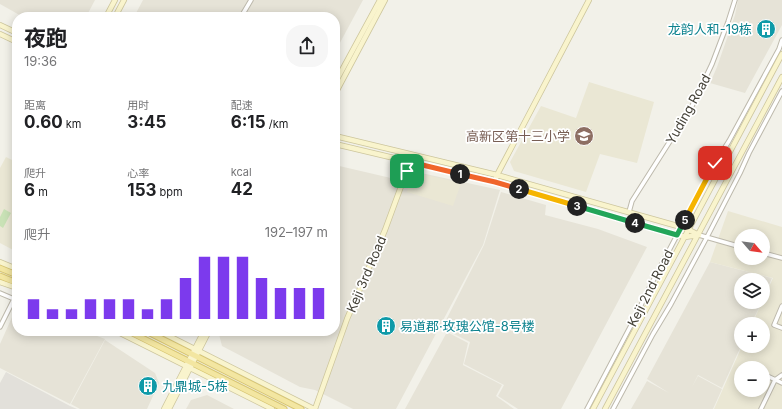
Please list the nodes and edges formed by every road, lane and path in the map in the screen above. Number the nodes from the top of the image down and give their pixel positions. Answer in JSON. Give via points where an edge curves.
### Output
{"nodes":[{"id":1,"x":115,"y":0,"type":"edge"},
{"id":2,"x":124,"y":0,"type":"edge"},
{"id":3,"x":250,"y":0,"type":"edge"},
{"id":4,"x":380,"y":0,"type":"edge"},
{"id":5,"x":385,"y":0,"type":"edge"},
{"id":6,"x":590,"y":0,"type":"edge"},
{"id":7,"x":735,"y":0,"type":"edge"},
{"id":8,"x":109,"y":12,"type":"edge"},
{"id":9,"x":118,"y":12,"type":"edge"},
{"id":10,"x":244,"y":12,"type":"edge"},
{"id":11,"x":0,"y":25,"type":"edge"},
{"id":12,"x":12,"y":31,"type":"edge"},
{"id":13,"x":0,"y":34,"type":"edge"},
{"id":14,"x":12,"y":40,"type":"edge"},
{"id":15,"x":782,"y":40,"type":"edge"},
{"id":16,"x":782,"y":54,"type":"edge"},
{"id":17,"x":340,"y":74,"type":"edge"},
{"id":18,"x":782,"y":77,"type":"edge"},
{"id":19,"x":340,"y":85,"type":"edge"},
{"id":20,"x":782,"y":91,"type":"edge"},
{"id":21,"x":340,"y":137,"type":"edge"},
{"id":22,"x":340,"y":145,"type":"edge"},
{"id":23,"x":410,"y":162,"type":"junction"},
{"id":24,"x":497,"y":174,"type":"junction"},
{"id":25,"x":495,"y":182,"type":"junction"},
{"id":26,"x":629,"y":212,"type":"junction"},
{"id":27,"x":681,"y":228,"type":"junction"},
{"id":28,"x":689,"y":230,"type":"junction"},
{"id":29,"x":677,"y":235,"type":"junction"},
{"id":30,"x":698,"y":235,"type":"junction"},
{"id":31,"x":707,"y":237,"type":"junction"},
{"id":32,"x":685,"y":238,"type":"junction"},
{"id":33,"x":734,"y":245,"type":"edge"},
{"id":34,"x":770,"y":255,"type":"edge"},
{"id":35,"x":782,"y":258,"type":"edge"},
{"id":36,"x":0,"y":262,"type":"edge"},
{"id":37,"x":12,"y":267,"type":"edge"},
{"id":38,"x":0,"y":268,"type":"edge"},
{"id":39,"x":12,"y":273,"type":"edge"},
{"id":40,"x":0,"y":276,"type":"edge"},
{"id":41,"x":12,"y":281,"type":"edge"},
{"id":42,"x":0,"y":282,"type":"edge"},
{"id":43,"x":12,"y":286,"type":"edge"},
{"id":44,"x":0,"y":293,"type":"edge"},
{"id":45,"x":12,"y":298,"type":"edge"},
{"id":46,"x":12,"y":303,"type":"edge"},
{"id":47,"x":782,"y":306,"type":"edge"},
{"id":48,"x":0,"y":327,"type":"edge"},
{"id":49,"x":782,"y":328,"type":"edge"},
{"id":50,"x":127,"y":336,"type":"edge"},
{"id":51,"x":137,"y":336,"type":"edge"},
{"id":52,"x":158,"y":336,"type":"edge"},
{"id":53,"x":168,"y":336,"type":"edge"},
{"id":54,"x":202,"y":336,"type":"edge"},
{"id":55,"x":206,"y":336,"type":"edge"},
{"id":56,"x":195,"y":352,"type":"junction"},
{"id":57,"x":189,"y":365,"type":"junction"},
{"id":58,"x":782,"y":374,"type":"edge"},
{"id":59,"x":770,"y":378,"type":"edge"},
{"id":60,"x":775,"y":380,"type":"junction"},
{"id":61,"x":782,"y":383,"type":"edge"},
{"id":62,"x":164,"y":409,"type":"edge"},
{"id":63,"x":169,"y":409,"type":"edge"},
{"id":64,"x":272,"y":409,"type":"edge"},
{"id":65,"x":284,"y":409,"type":"edge"},
{"id":66,"x":301,"y":409,"type":"edge"},
{"id":67,"x":314,"y":409,"type":"edge"},
{"id":68,"x":587,"y":409,"type":"edge"},
{"id":69,"x":594,"y":409,"type":"edge"},
{"id":70,"x":605,"y":409,"type":"edge"},
{"id":71,"x":613,"y":409,"type":"edge"},
{"id":72,"x":761,"y":409,"type":"edge"}],
"edges":[{"from":1,"to":8,"type":"main road"},
{"from":2,"to":9,"type":"main road"},
{"from":3,"to":10,"type":"street"},
{"from":4,"to":17,"type":"main road"},
{"from":5,"to":19,"type":"main road"},
{"from":6,"to":24,"type":"main road"},
{"from":7,"to":26,"type":"street","name":"Yuding Road","via":[[712,64],[691,108],[632,201]]},
{"from":11,"to":12,"type":"main road"},
{"from":13,"to":14,"type":"main road"},
{"from":15,"to":27,"type":"street","name":"Keji 2nd Road"},
{"from":16,"to":28,"type":"main road","name":"Keji 2nd Road"},
{"from":18,"to":30,"type":"main road","name":"Keji 2nd Road"},
{"from":20,"to":31,"type":"street","name":"Keji 2nd Road"},
{"from":21,"to":24,"type":"main road"},
{"from":22,"to":23,"type":"main road"},
{"from":23,"to":25,"type":"main road"},
{"from":23,"to":67,"type":"main road","name":"Keji 3rd Road"},
{"from":24,"to":25,"type":"main road"},
{"from":24,"to":26,"type":"main road"},
{"from":25,"to":29,"type":"main road"},
{"from":26,"to":27,"type":"main road"},
{"from":27,"to":28,"type":"main road"},
{"from":27,"to":29,"type":"street","name":"Keji 2nd Road"},
{"from":28,"to":30,"type":"main road"},
{"from":28,"to":32,"type":"main road","name":"Keji 2nd Road"},
{"from":29,"to":32,"type":"main road"},
{"from":29,"to":68,"type":"street","name":"Keji 2nd Road"},
{"from":30,"to":31,"type":"street"},
{"from":30,"to":32,"type":"main road"},
{"from":30,"to":70,"type":"main road","name":"Keji 2nd Road"},
{"from":31,"to":33,"type":"street"},
{"from":31,"to":71,"type":"street","name":"Keji 2nd Road"},
{"from":32,"to":69,"type":"main road","name":"Keji 2nd Road"},
{"from":34,"to":35,"type":"street"},
{"from":36,"to":37,"type":"main road"},
{"from":38,"to":39,"type":"main road"},
{"from":40,"to":41,"type":"main road"},
{"from":42,"to":43,"type":"main road"},
{"from":44,"to":45,"type":"street"},
{"from":46,"to":48,"type":"street"},
{"from":47,"to":49,"type":"street","via":[[774,325]]},
{"from":50,"to":57,"type":"main road"},
{"from":51,"to":57,"type":"main road"},
{"from":52,"to":56,"type":"main road"},
{"from":53,"to":56,"type":"main road"},
{"from":54,"to":56,"type":"main road"},
{"from":55,"to":56,"type":"main road"},
{"from":56,"to":57,"type":"main road"},
{"from":56,"to":66,"type":"main road"},
{"from":56,"to":67,"type":"main road"},
{"from":57,"to":62,"type":"main road"},
{"from":57,"to":63,"type":"main road"},
{"from":57,"to":64,"type":"main road"},
{"from":57,"to":65,"type":"main road"},
{"from":58,"to":60,"type":"street"},
{"from":59,"to":60,"type":"street"},
{"from":60,"to":61,"type":"street"},
{"from":60,"to":72,"type":"street"}]}
